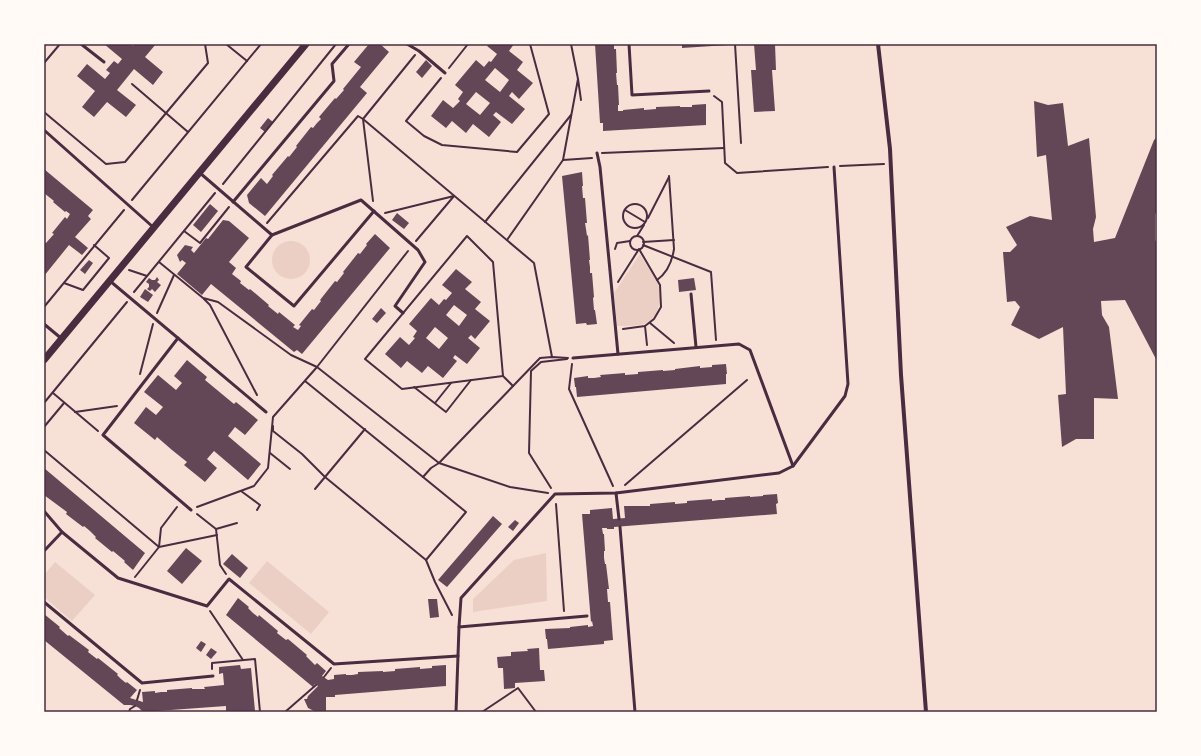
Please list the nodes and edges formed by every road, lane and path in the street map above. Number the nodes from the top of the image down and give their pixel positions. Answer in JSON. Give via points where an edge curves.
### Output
{"nodes":[{"id":1,"x":60,"y":44,"type":"edge"},
{"id":2,"x":81,"y":44,"type":"edge"},
{"id":3,"x":205,"y":44,"type":"edge"},
{"id":4,"x":226,"y":44,"type":"edge"},
{"id":5,"x":261,"y":44,"type":"edge"},
{"id":6,"x":306,"y":44,"type":"edge"},
{"id":7,"x":336,"y":44,"type":"edge"},
{"id":8,"x":348,"y":44,"type":"edge"},
{"id":9,"x":407,"y":44,"type":"edge"},
{"id":10,"x":468,"y":44,"type":"edge"},
{"id":11,"x":530,"y":44,"type":"edge"},
{"id":12,"x":571,"y":44,"type":"edge"},
{"id":13,"x":629,"y":44,"type":"edge"},
{"id":14,"x":735,"y":44,"type":"edge"},
{"id":15,"x":878,"y":44,"type":"edge"},
{"id":16,"x":419,"y":51,"type":"junction"},
{"id":17,"x":247,"y":61,"type":"junction"},
{"id":18,"x":44,"y":62,"type":"edge"},
{"id":19,"x":104,"y":62,"type":"dead end"},
{"id":20,"x":445,"y":73,"type":"junction"},
{"id":21,"x":578,"y":79,"type":"junction"},
{"id":22,"x":132,"y":84,"type":"dead end"},
{"id":23,"x":709,"y":91,"type":"joint"},
{"id":24,"x":581,"y":100,"type":"dead end"},
{"id":25,"x":44,"y":112,"type":"edge"},
{"id":26,"x":166,"y":113,"type":"junction"},
{"id":27,"x":571,"y":115,"type":"junction"},
{"id":28,"x":363,"y":120,"type":"junction"},
{"id":29,"x":44,"y":130,"type":"edge"},
{"id":30,"x":188,"y":132,"type":"junction"},
{"id":31,"x":741,"y":143,"type":"dead end"},
{"id":32,"x":724,"y":148,"type":"junction"},
{"id":33,"x":597,"y":153,"type":"junction"},
{"id":34,"x":562,"y":160,"type":"junction"},
{"id":35,"x":891,"y":163,"type":"junction"},
{"id":36,"x":834,"y":167,"type":"junction"},
{"id":37,"x":200,"y":173,"type":"junction"},
{"id":38,"x":219,"y":189,"type":"junction"},
{"id":39,"x":454,"y":196,"type":"junction"},
{"id":40,"x":233,"y":202,"type":"junction"},
{"id":41,"x":128,"y":205,"type":"junction"},
{"id":42,"x":625,"y":210,"type":"junction"},
{"id":43,"x":374,"y":211,"type":"junction"},
{"id":44,"x":378,"y":215,"type":"junction"},
{"id":45,"x":485,"y":222,"type":"junction"},
{"id":46,"x":645,"y":222,"type":"junction"},
{"id":47,"x":263,"y":227,"type":"junction"},
{"id":48,"x":154,"y":228,"type":"junction"},
{"id":49,"x":184,"y":231,"type":"junction"},
{"id":50,"x":272,"y":235,"type":"junction"},
{"id":51,"x":637,"y":236,"type":"junction"},
{"id":52,"x":507,"y":240,"type":"junction"},
{"id":53,"x":674,"y":240,"type":"junction"},
{"id":54,"x":630,"y":241,"type":"junction"},
{"id":55,"x":643,"y":242,"type":"junction"},
{"id":56,"x":413,"y":245,"type":"junction"},
{"id":57,"x":643,"y":245,"type":"junction"},
{"id":58,"x":94,"y":246,"type":"junction"},
{"id":59,"x":639,"y":249,"type":"junction"},
{"id":60,"x":608,"y":253,"type":"junction"},
{"id":61,"x":673,"y":257,"type":"junction"},
{"id":62,"x":159,"y":262,"type":"junction"},
{"id":63,"x":174,"y":275,"type":"junction"},
{"id":64,"x":657,"y":280,"type":"junction"},
{"id":65,"x":110,"y":281,"type":"junction"},
{"id":66,"x":64,"y":283,"type":"junction"},
{"id":67,"x":612,"y":291,"type":"junction"},
{"id":68,"x":691,"y":294,"type":"dead end"},
{"id":69,"x":130,"y":298,"type":"junction"},
{"id":70,"x":203,"y":298,"type":"junction"},
{"id":71,"x":44,"y":306,"type":"edge"},
{"id":72,"x":403,"y":313,"type":"junction"},
{"id":73,"x":154,"y":318,"type":"junction"},
{"id":74,"x":650,"y":323,"type":"junction"},
{"id":75,"x":44,"y":324,"type":"edge"},
{"id":76,"x":645,"y":326,"type":"junction"},
{"id":77,"x":615,"y":329,"type":"junction"},
{"id":78,"x":62,"y":338,"type":"junction"},
{"id":79,"x":178,"y":338,"type":"junction"},
{"id":80,"x":716,"y":346,"type":"junction"},
{"id":81,"x":696,"y":347,"type":"junction"},
{"id":82,"x":680,"y":349,"type":"junction"},
{"id":83,"x":647,"y":352,"type":"junction"},
{"id":84,"x":618,"y":354,"type":"junction"},
{"id":85,"x":552,"y":357,"type":"junction"},
{"id":86,"x":573,"y":358,"type":"junction"},
{"id":87,"x":44,"y":360,"type":"edge"},
{"id":88,"x":317,"y":367,"type":"junction"},
{"id":89,"x":503,"y":376,"type":"junction"},
{"id":90,"x":140,"y":378,"type":"dead end"},
{"id":91,"x":305,"y":380,"type":"junction"},
{"id":92,"x":471,"y":380,"type":"junction"},
{"id":93,"x":747,"y":380,"type":"dead end"},
{"id":94,"x":451,"y":383,"type":"junction"},
{"id":95,"x":514,"y":386,"type":"junction"},
{"id":96,"x":414,"y":387,"type":"junction"},
{"id":97,"x":53,"y":393,"type":"junction"},
{"id":98,"x":259,"y":398,"type":"dead end"},
{"id":99,"x":64,"y":403,"type":"junction"},
{"id":100,"x":435,"y":403,"type":"junction"},
{"id":101,"x":44,"y":404,"type":"edge"},
{"id":102,"x":126,"y":405,"type":"junction"},
{"id":103,"x":75,"y":412,"type":"junction"},
{"id":104,"x":266,"y":412,"type":"dead end"},
{"id":105,"x":273,"y":418,"type":"junction"},
{"id":106,"x":44,"y":427,"type":"edge"},
{"id":107,"x":364,"y":429,"type":"junction"},
{"id":108,"x":103,"y":435,"type":"junction"},
{"id":109,"x":44,"y":450,"type":"edge"},
{"id":110,"x":270,"y":453,"type":"junction"},
{"id":111,"x":439,"y":463,"type":"junction"},
{"id":112,"x":794,"y":466,"type":"junction"},
{"id":113,"x":290,"y":469,"type":"dead end"},
{"id":114,"x":325,"y":477,"type":"junction"},
{"id":115,"x":423,"y":477,"type":"junction"},
{"id":116,"x":315,"y":489,"type":"dead end"},
{"id":117,"x":241,"y":490,"type":"junction"},
{"id":118,"x":616,"y":493,"type":"junction"},
{"id":119,"x":555,"y":494,"type":"junction"},
{"id":120,"x":182,"y":502,"type":"junction"},
{"id":121,"x":191,"y":510,"type":"junction"},
{"id":122,"x":257,"y":510,"type":"dead end"},
{"id":123,"x":44,"y":511,"type":"edge"},
{"id":124,"x":619,"y":519,"type":"dead end"},
{"id":125,"x":237,"y":523,"type":"dead end"},
{"id":126,"x":620,"y":527,"type":"dead end"},
{"id":127,"x":216,"y":529,"type":"junction"},
{"id":128,"x":62,"y":532,"type":"junction"},
{"id":129,"x":217,"y":535,"type":"junction"},
{"id":130,"x":159,"y":547,"type":"junction"},
{"id":131,"x":44,"y":551,"type":"edge"},
{"id":132,"x":426,"y":560,"type":"junction"},
{"id":133,"x":229,"y":579,"type":"junction"},
{"id":134,"x":131,"y":582,"type":"junction"},
{"id":135,"x":44,"y":602,"type":"edge"},
{"id":136,"x":207,"y":606,"type":"junction"},
{"id":137,"x":587,"y":616,"type":"dead end"},
{"id":138,"x":565,"y":618,"type":"junction"},
{"id":139,"x":459,"y":627,"type":"junction"},
{"id":140,"x":458,"y":656,"type":"junction"},
{"id":141,"x":243,"y":660,"type":"junction"},
{"id":142,"x":334,"y":664,"type":"junction"},
{"id":143,"x":213,"y":676,"type":"joint"},
{"id":144,"x":324,"y":677,"type":"dead end"},
{"id":145,"x":142,"y":683,"type":"junction"},
{"id":146,"x":316,"y":685,"type":"dead end"},
{"id":147,"x":137,"y":700,"type":"dead end"},
{"id":148,"x":135,"y":706,"type":"dead end"},
{"id":149,"x":130,"y":711,"type":"edge"},
{"id":150,"x":260,"y":712,"type":"edge"},
{"id":151,"x":285,"y":712,"type":"edge"},
{"id":152,"x":456,"y":712,"type":"edge"},
{"id":153,"x":482,"y":712,"type":"edge"},
{"id":154,"x":536,"y":712,"type":"edge"},
{"id":155,"x":636,"y":712,"type":"edge"},
{"id":156,"x":926,"y":712,"type":"edge"}],
"edges":[{"from":1,"to":18,"type":"path"},
{"from":2,"to":19,"type":"lane"},
{"from":3,"to":26,"type":"path","via":[[208,63]]},
{"from":4,"to":17,"type":"path"},
{"from":5,"to":17,"type":"path"},
{"from":6,"to":37,"type":"street"},
{"from":7,"to":38,"type":"path"},
{"from":8,"to":40,"type":"lane","via":[[332,64],[334,81]]},
{"from":9,"to":16,"type":"lane"},
{"from":10,"to":20,"type":"path"},
{"from":11,"to":20,"type":"path","via":[[549,114],[517,152],[442,145],[424,136],[406,121]]},
{"from":12,"to":21,"type":"path"},
{"from":13,"to":23,"type":"lane","via":[[632,95]]},
{"from":14,"to":31,"type":"path"},
{"from":15,"to":35,"type":"street"},
{"from":16,"to":20,"type":"lane"},
{"from":16,"to":28,"type":"path"},
{"from":17,"to":30,"type":"path"},
{"from":21,"to":24,"type":"path"},
{"from":21,"to":27,"type":"path"},
{"from":22,"to":26,"type":"path"},
{"from":23,"to":32,"type":"path","via":[[722,102]]},
{"from":25,"to":26,"type":"path","via":[[106,164],[125,162]]},
{"from":26,"to":30,"type":"path"},
{"from":27,"to":34,"type":"path"},
{"from":27,"to":45,"type":"path"},
{"from":28,"to":39,"type":"path"},
{"from":28,"to":43,"type":"path"},
{"from":28,"to":47,"type":"path","via":[[358,116]]},
{"from":29,"to":41,"type":"lane"},
{"from":30,"to":41,"type":"path"},
{"from":32,"to":33,"type":"path"},
{"from":32,"to":36,"type":"path","via":[[725,163],[737,173]]},
{"from":33,"to":34,"type":"path","via":[[592,158]]},
{"from":33,"to":60,"type":"lane"},
{"from":34,"to":52,"type":"path"},
{"from":35,"to":36,"type":"path"},
{"from":35,"to":156,"type":"street","via":[[901,375]]},
{"from":36,"to":112,"type":"lane","via":[[848,384],[845,396]]},
{"from":37,"to":38,"type":"lane"},
{"from":37,"to":48,"type":"street"},
{"from":38,"to":40,"type":"lane"},
{"from":38,"to":49,"type":"path"},
{"from":39,"to":44,"type":"path"},
{"from":39,"to":45,"type":"path"},
{"from":39,"to":56,"type":"path"},
{"from":40,"to":47,"type":"lane"},
{"from":40,"to":49,"type":"path","via":[[200,243]]},
{"from":41,"to":48,"type":"lane"},
{"from":41,"to":58,"type":"path"},
{"from":42,"to":46,"type":"path"},
{"from":42,"to":46,"type":"path","via":[[624,218],[628,225],[640,227]]},
{"from":42,"to":46,"type":"path","via":[[630,205],[641,205],[646,211]]},
{"from":43,"to":44,"type":"lane"},
{"from":43,"to":50,"type":"lane","via":[[361,200]]},
{"from":43,"to":50,"type":"lane","via":[[294,306],[246,267]]},
{"from":44,"to":56,"type":"lane"},
{"from":45,"to":52,"type":"path"},
{"from":46,"to":51,"type":"path"},
{"from":46,"to":53,"type":"path","via":[[669,176]]},
{"from":47,"to":50,"type":"lane"},
{"from":48,"to":65,"type":"street"},
{"from":49,"to":62,"type":"path"},
{"from":51,"to":54,"type":"path"},
{"from":51,"to":55,"type":"path"},
{"from":52,"to":85,"type":"path","via":[[534,263]]},
{"from":53,"to":55,"type":"path"},
{"from":53,"to":61,"type":"path"},
{"from":54,"to":59,"type":"path","via":[[633,248]]},
{"from":54,"to":60,"type":"path","via":[[617,243],[614,252]]},
{"from":55,"to":57,"type":"path"},
{"from":56,"to":72,"type":"lane","via":[[425,262],[395,306]]},
{"from":56,"to":88,"type":"path"},
{"from":57,"to":59,"type":"path"},
{"from":57,"to":61,"type":"path"},
{"from":58,"to":66,"type":"path"},
{"from":58,"to":66,"type":"path","via":[[110,258],[83,290]]},
{"from":59,"to":64,"type":"path"},
{"from":59,"to":67,"type":"path"},
{"from":60,"to":67,"type":"lane"},
{"from":61,"to":64,"type":"path","via":[[664,274]]},
{"from":61,"to":80,"type":"path","via":[[711,272]]},
{"from":62,"to":63,"type":"path"},
{"from":62,"to":69,"type":"path"},
{"from":63,"to":70,"type":"path"},
{"from":63,"to":73,"type":"path"},
{"from":64,"to":74,"type":"path","via":[[660,285],[661,307]]},
{"from":65,"to":69,"type":"lane"},
{"from":65,"to":78,"type":"street"},
{"from":66,"to":71,"type":"path"},
{"from":67,"to":77,"type":"lane"},
{"from":68,"to":81,"type":"lane"},
{"from":69,"to":73,"type":"lane"},
{"from":69,"to":97,"type":"path"},
{"from":70,"to":88,"type":"path","via":[[218,302],[291,355]]},
{"from":70,"to":98,"type":"path","via":[[210,305]]},
{"from":72,"to":89,"type":"path","via":[[467,236],[493,262]]},
{"from":72,"to":96,"type":"path","via":[[365,359],[402,389]]},
{"from":73,"to":79,"type":"lane"},
{"from":73,"to":90,"type":"path"},
{"from":74,"to":76,"type":"path"},
{"from":74,"to":82,"type":"path"},
{"from":75,"to":78,"type":"lane"},
{"from":76,"to":77,"type":"path"},
{"from":76,"to":83,"type":"path"},
{"from":77,"to":84,"type":"lane"},
{"from":78,"to":87,"type":"street"},
{"from":79,"to":102,"type":"lane"},
{"from":79,"to":104,"type":"lane"},
{"from":80,"to":81,"type":"lane"},
{"from":80,"to":112,"type":"lane","via":[[739,344],[750,350]]},
{"from":81,"to":82,"type":"lane"},
{"from":82,"to":83,"type":"lane"},
{"from":83,"to":84,"type":"lane"},
{"from":84,"to":86,"type":"lane"},
{"from":85,"to":86,"type":"path"},
{"from":85,"to":95,"type":"path","via":[[540,358]]},
{"from":86,"to":118,"type":"path","via":[[569,389]]},
{"from":86,"to":119,"type":"path","via":[[541,362],[531,371],[529,453]]},
{"from":88,"to":91,"type":"path"},
{"from":88,"to":111,"type":"path"},
{"from":89,"to":92,"type":"path"},
{"from":89,"to":95,"type":"path"},
{"from":91,"to":105,"type":"path"},
{"from":91,"to":107,"type":"path"},
{"from":92,"to":94,"type":"path"},
{"from":92,"to":100,"type":"path","via":[[446,412]]},
{"from":93,"to":118,"type":"path"},
{"from":94,"to":96,"type":"path"},
{"from":94,"to":100,"type":"path"},
{"from":95,"to":111,"type":"path"},
{"from":96,"to":100,"type":"path"},
{"from":97,"to":99,"type":"path"},
{"from":97,"to":101,"type":"path"},
{"from":99,"to":103,"type":"path"},
{"from":99,"to":106,"type":"path"},
{"from":102,"to":103,"type":"path"},
{"from":102,"to":108,"type":"lane"},
{"from":103,"to":108,"type":"path"},
{"from":105,"to":110,"type":"path"},
{"from":105,"to":114,"type":"path","via":[[273,431]]},
{"from":107,"to":114,"type":"path"},
{"from":107,"to":115,"type":"path"},
{"from":108,"to":120,"type":"lane"},
{"from":109,"to":130,"type":"path"},
{"from":110,"to":113,"type":"path"},
{"from":110,"to":117,"type":"path","via":[[268,468],[254,486]]},
{"from":111,"to":115,"type":"path"},
{"from":111,"to":119,"type":"path","via":[[510,487]]},
{"from":112,"to":118,"type":"lane","via":[[779,473]]},
{"from":114,"to":116,"type":"path"},
{"from":114,"to":132,"type":"path"},
{"from":115,"to":132,"type":"path","via":[[466,512]]},
{"from":117,"to":121,"type":"path"},
{"from":117,"to":122,"type":"path","via":[[260,506]]},
{"from":118,"to":119,"type":"lane"},
{"from":118,"to":124,"type":"lane"},
{"from":119,"to":138,"type":"path"},
{"from":119,"to":139,"type":"lane","via":[[461,598]]},
{"from":120,"to":121,"type":"lane"},
{"from":120,"to":130,"type":"path","via":[[161,528]]},
{"from":121,"to":127,"type":"path"},
{"from":123,"to":128,"type":"lane"},
{"from":125,"to":127,"type":"path"},
{"from":126,"to":155,"type":"lane"},
{"from":127,"to":129,"type":"path"},
{"from":128,"to":131,"type":"lane"},
{"from":128,"to":134,"type":"lane","via":[[118,578]]},
{"from":129,"to":130,"type":"path"},
{"from":129,"to":133,"type":"path","via":[[220,565]]},
{"from":130,"to":134,"type":"path"},
{"from":132,"to":139,"type":"path"},
{"from":133,"to":136,"type":"lane"},
{"from":133,"to":142,"type":"lane"},
{"from":134,"to":136,"type":"lane"},
{"from":135,"to":145,"type":"lane"},
{"from":136,"to":141,"type":"path"},
{"from":137,"to":138,"type":"lane"},
{"from":138,"to":139,"type":"lane"},
{"from":139,"to":140,"type":"lane"},
{"from":140,"to":142,"type":"lane"},
{"from":140,"to":152,"type":"lane"},
{"from":141,"to":143,"type":"path","via":[[212,663]]},
{"from":141,"to":150,"type":"path","via":[[255,659]]},
{"from":142,"to":144,"type":"path"},
{"from":143,"to":145,"type":"lane"},
{"from":145,"to":147,"type":"path"},
{"from":146,"to":151,"type":"path"},
{"from":148,"to":149,"type":"path"},
{"from":153,"to":154,"type":"path","via":[[518,688]]}]}
